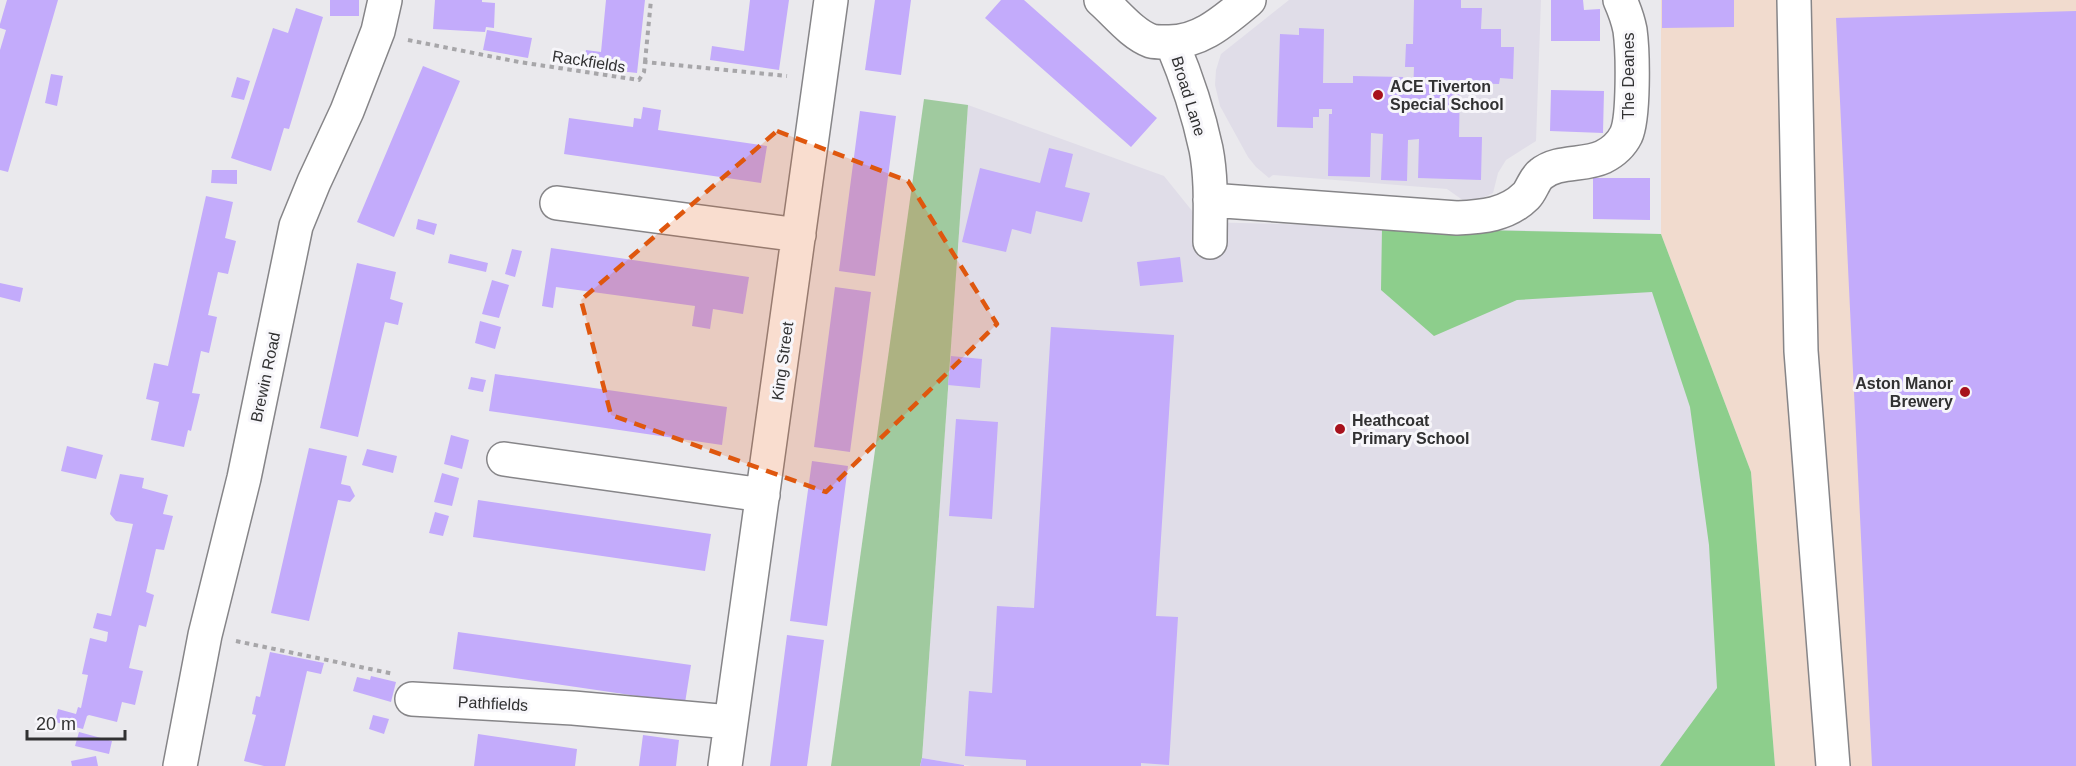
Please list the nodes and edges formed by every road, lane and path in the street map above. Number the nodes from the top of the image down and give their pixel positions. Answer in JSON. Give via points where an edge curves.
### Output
{"nodes":[{"id":1,"x":385,"y":0,"type":"edge"},
{"id":2,"x":651,"y":0,"type":"edge"},
{"id":3,"x":831,"y":0,"type":"edge"},
{"id":4,"x":1101,"y":0,"type":"edge"},
{"id":5,"x":1249,"y":0,"type":"edge"},
{"id":6,"x":1620,"y":0,"type":"edge"},
{"id":7,"x":1794,"y":0,"type":"edge"},
{"id":8,"x":378,"y":31,"type":"junction"},
{"id":9,"x":1172,"y":43,"type":"junction"},
{"id":10,"x":645,"y":62,"type":"junction"},
{"id":11,"x":821,"y":80,"type":"junction"},
{"id":12,"x":1210,"y":200,"type":"junction"},
{"id":13,"x":556,"y":203,"type":"dead end"},
{"id":14,"x":800,"y":235,"type":"junction"},
{"id":15,"x":1210,"y":242,"type":"dead end"},
{"id":16,"x":504,"y":459,"type":"dead end"},
{"id":17,"x":763,"y":495,"type":"junction"},
{"id":18,"x":205,"y":635,"type":"junction"},
{"id":19,"x":412,"y":699,"type":"joint"},
{"id":20,"x":730,"y":722,"type":"junction"},
{"id":21,"x":180,"y":766,"type":"edge"},
{"id":22,"x":725,"y":766,"type":"edge"},
{"id":23,"x":1833,"y":766,"type":"edge"}],
"edges":[{"from":1,"to":8,"type":"street","name":"Brewin Road"},
{"from":2,"to":10,"type":"path"},
{"from":3,"to":11,"type":"street","name":"King Street"},
{"from":4,"to":9,"type":"street","name":"Broad Lane","via":[[1137,32],[1152,41]]},
{"from":5,"to":9,"type":"street","via":[[1221,24],[1196,38]]},
{"from":6,"to":12,"type":"street","name":"The Deanes","via":[[1630,31],[1632,99],[1626,135],[1617,148],[1601,158],[1556,166],[1540,174],[1527,195],[1510,208],[1486,217],[1457,218]]},
{"from":7,"to":23,"type":"street","via":[[1802,351]]},
{"from":8,"to":10,"type":"path","name":"Rackfields","via":[[519,62],[639,80]]},
{"from":8,"to":18,"type":"street","name":"Brewin Road","via":[[296,226],[244,478]]},
{"from":9,"to":12,"type":"street","name":"Broad Lane","via":[[1206,148]]},
{"from":10,"to":11,"type":"path","name":"Rackfields"},
{"from":11,"to":14,"type":"street","name":"King Street"},
{"from":12,"to":15,"type":"street","name":"Broad Lane"},
{"from":13,"to":14,"type":"street"},
{"from":14,"to":17,"type":"street","name":"King Street"},
{"from":16,"to":17,"type":"street"},
{"from":17,"to":20,"type":"street","name":"King Street"},
{"from":18,"to":19,"type":"path","via":[[415,678]]},
{"from":18,"to":21,"type":"street","name":"Brewin Road"},
{"from":19,"to":20,"type":"street","name":"Pathfields"},
{"from":20,"to":22,"type":"street","name":"King Street"}]}
